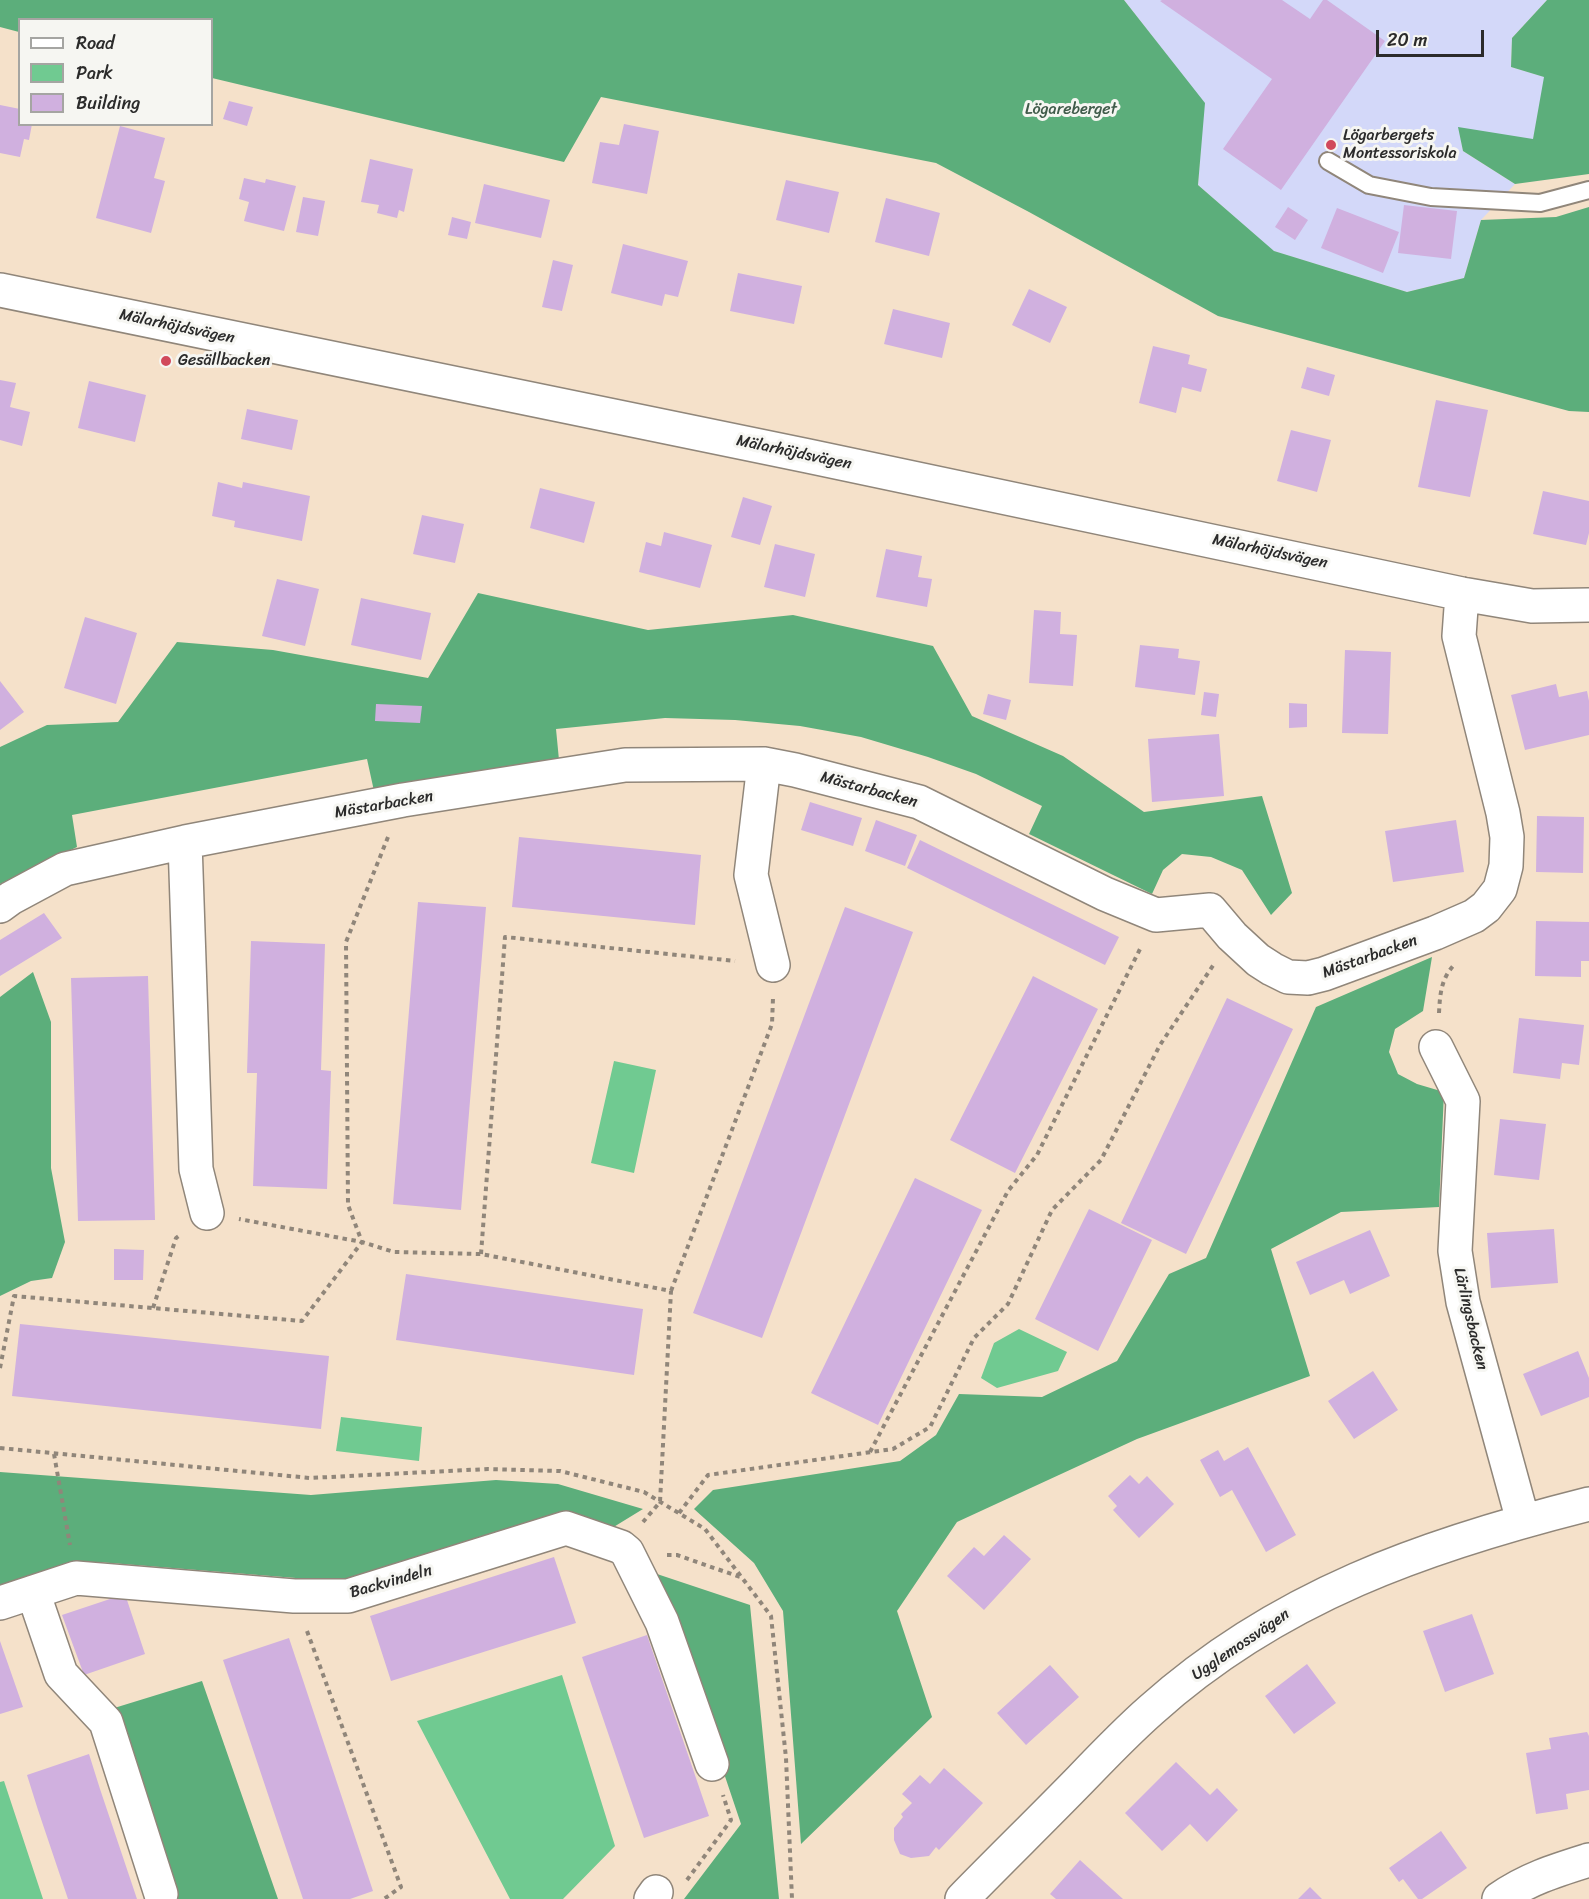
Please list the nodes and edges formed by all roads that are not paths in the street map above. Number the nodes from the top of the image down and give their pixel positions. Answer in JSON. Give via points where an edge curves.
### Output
{"nodes":[{"id":1,"x":1328,"y":161,"type":"dead end"},
{"id":2,"x":1589,"y":190,"type":"edge"},
{"id":3,"x":0,"y":290,"type":"edge"},
{"id":4,"x":1462,"y":594,"type":"junction"},
{"id":5,"x":1589,"y":605,"type":"edge"},
{"id":6,"x":764,"y":764,"type":"junction"},
{"id":7,"x":185,"y":842,"type":"junction"},
{"id":8,"x":0,"y":906,"type":"edge"},
{"id":9,"x":773,"y":965,"type":"road end"},
{"id":10,"x":1436,"y":1047,"type":"road end"},
{"id":11,"x":207,"y":1213,"type":"road end"},
{"id":12,"x":1589,"y":1504,"type":"edge"},
{"id":13,"x":1523,"y":1521,"type":"junction"},
{"id":14,"x":33,"y":1592,"type":"junction"},
{"id":15,"x":0,"y":1603,"type":"edge"},
{"id":16,"x":712,"y":1764,"type":"road end"},
{"id":17,"x":1589,"y":1860,"type":"edge"},
{"id":18,"x":161,"y":1894,"type":"dead end"},
{"id":19,"x":962,"y":1899,"type":"edge"},
{"id":20,"x":1499,"y":1899,"type":"edge"}],
"edges":[{"from":1,"to":2,"type":"lane","via":[[1369,185],[1431,197],[1540,203]]},
{"from":3,"to":4,"type":"street","name":"Mälarhöjdsvägen"},
{"from":4,"to":5,"type":"street","name":"Mälarhöjdsvägen","via":[[1532,606]]},
{"from":4,"to":6,"type":"street","name":"Mästarbacken","via":[[1459,636],[1507,837],[1500,889],[1474,916],[1308,978],[1288,976],[1258,960],[1210,910],[1156,915],[919,802]]},
{"from":6,"to":7,"type":"street","name":"Mästarbacken","via":[[625,765],[403,800]]},
{"from":6,"to":9,"type":"street","via":[[751,875]]},
{"from":7,"to":8,"type":"street","name":"Mästarbacken","via":[[65,869]]},
{"from":7,"to":11,"type":"street","via":[[196,1169]]},
{"from":10,"to":13,"type":"street","name":"Lärlingsbacken","via":[[1463,1101],[1455,1251],[1463,1302]]},
{"from":12,"to":13,"type":"street","name":"Ugglemossvägen"},
{"from":13,"to":19,"type":"street","name":"Ugglemossvägen","via":[[1358,1577],[1282,1615],[1238,1643],[1152,1709]]},
{"from":14,"to":15,"type":"street","name":"Backvindeln"},
{"from":14,"to":16,"type":"street","name":"Backvindeln","via":[[76,1578],[294,1596],[348,1596],[566,1528],[627,1552],[662,1622]]},
{"from":14,"to":18,"type":"street","via":[[61,1674],[106,1722]]},
{"from":17,"to":20,"type":"street","via":[[1546,1873]]}]}
